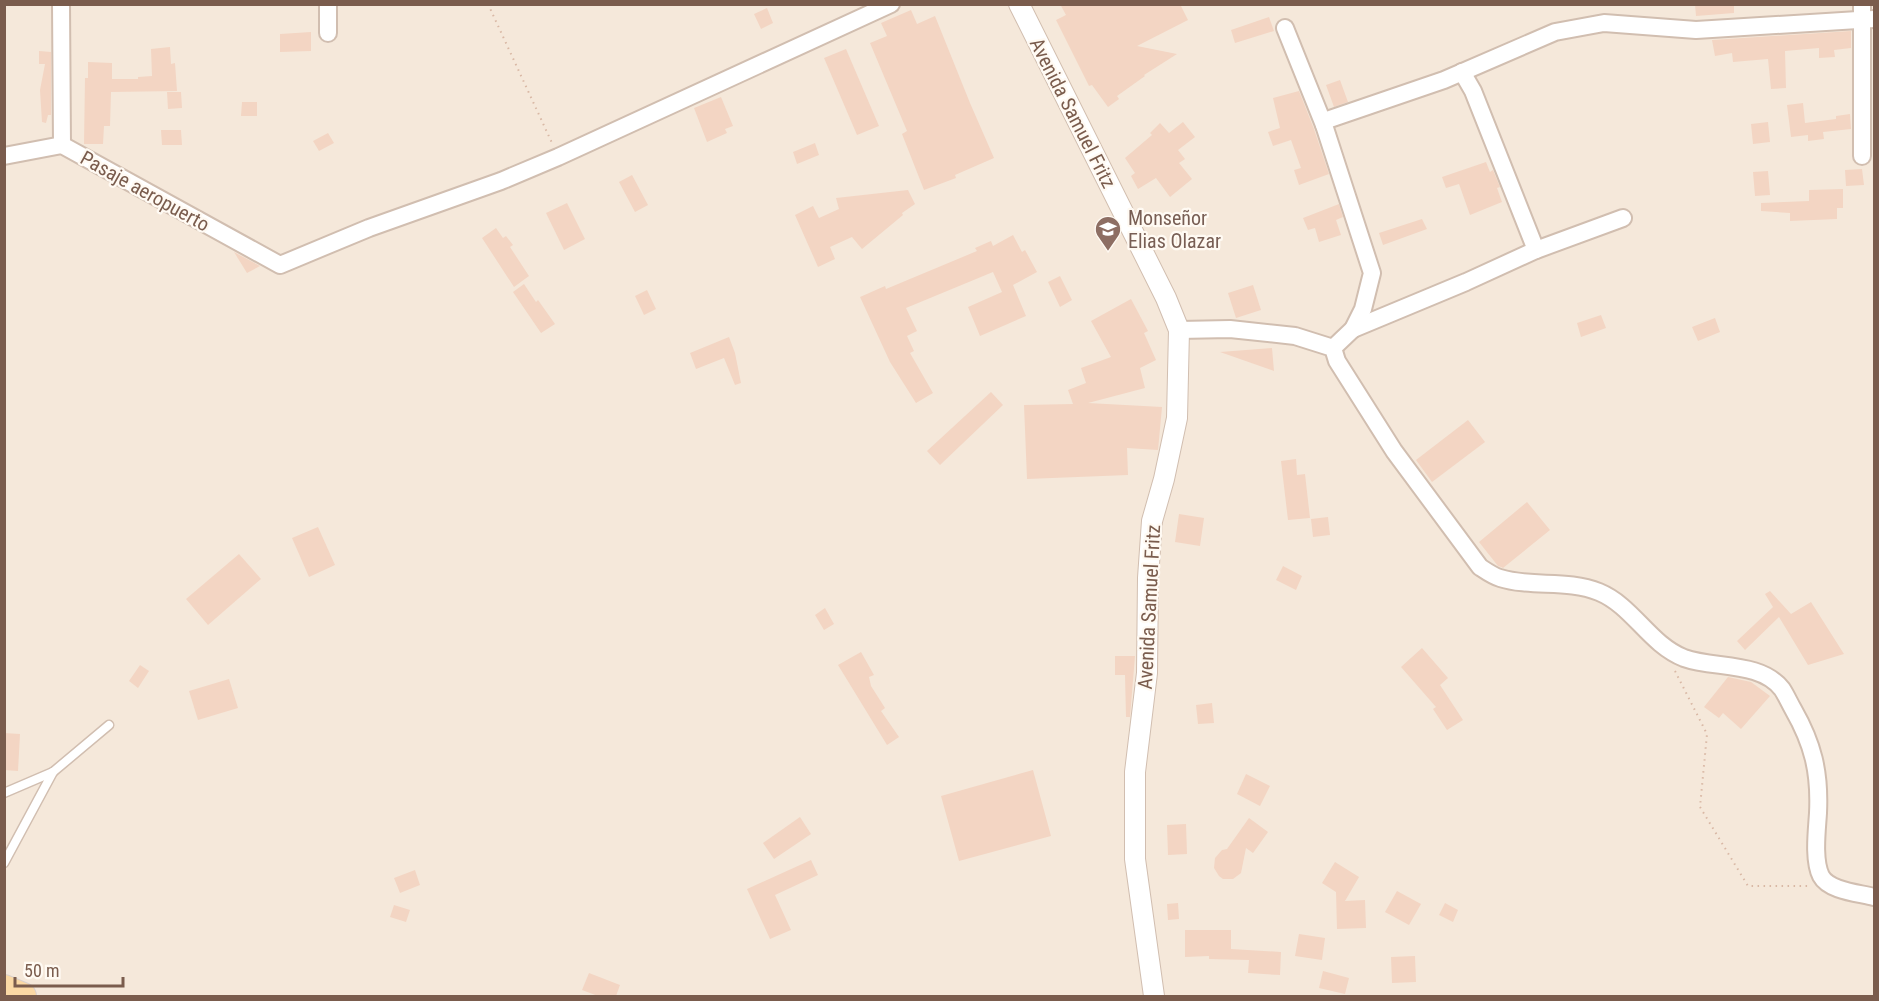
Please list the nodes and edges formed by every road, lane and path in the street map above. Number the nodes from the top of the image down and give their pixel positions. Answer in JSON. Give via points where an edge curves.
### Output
{"nodes":[{"id":1,"x":61,"y":4,"type":"edge"},
{"id":2,"x":328,"y":4,"type":"edge"},
{"id":3,"x":488,"y":4,"type":"edge"},
{"id":4,"x":891,"y":4,"type":"edge"},
{"id":5,"x":1019,"y":4,"type":"edge"},
{"id":6,"x":1866,"y":15,"type":"edge"},
{"id":7,"x":1285,"y":27,"type":"dead end"},
{"id":8,"x":328,"y":33,"type":"dead end"},
{"id":9,"x":1462,"y":72,"type":"junction"},
{"id":10,"x":1324,"y":125,"type":"junction"},
{"id":11,"x":62,"y":145,"type":"junction"},
{"id":12,"x":4,"y":156,"type":"edge"},
{"id":13,"x":1862,"y":156,"type":"dead end"},
{"id":14,"x":558,"y":157,"type":"junction"},
{"id":15,"x":1623,"y":218,"type":"dead end"},
{"id":16,"x":1536,"y":250,"type":"junction"},
{"id":17,"x":1353,"y":329,"type":"junction"},
{"id":18,"x":1179,"y":330,"type":"junction"},
{"id":19,"x":1333,"y":348,"type":"junction"},
{"id":20,"x":1663,"y":647,"type":"junction"},
{"id":21,"x":109,"y":725,"type":"dead end"},
{"id":22,"x":53,"y":772,"type":"junction"},
{"id":23,"x":4,"y":793,"type":"edge"},
{"id":24,"x":4,"y":863,"type":"edge"},
{"id":25,"x":1832,"y":886,"type":"junction"},
{"id":26,"x":1875,"y":897,"type":"edge"},
{"id":27,"x":4,"y":988,"type":"edge"},
{"id":28,"x":23,"y":996,"type":"edge"},
{"id":29,"x":1154,"y":996,"type":"edge"}],
"edges":[{"from":1,"to":11,"type":"street"},
{"from":2,"to":8,"type":"street"},
{"from":3,"to":14,"type":"path"},
{"from":4,"to":14,"type":"street"},
{"from":5,"to":18,"type":"street","name":"Avenida Samuel Fritz"},
{"from":6,"to":9,"type":"street","via":[[1696,30],[1604,22],[1555,32]]},
{"from":6,"to":13,"type":"street"},
{"from":7,"to":10,"type":"street"},
{"from":9,"to":10,"type":"street","via":[[1327,120]]},
{"from":9,"to":16,"type":"street"},
{"from":10,"to":17,"type":"street","via":[[1372,273],[1363,309]]},
{"from":11,"to":12,"type":"street","name":"Pasaje aeropuerto"},
{"from":11,"to":14,"type":"street","name":"Pasaje aeropuerto","via":[[280,266]]},
{"from":15,"to":16,"type":"street"},
{"from":16,"to":17,"type":"street"},
{"from":17,"to":19,"type":"street"},
{"from":18,"to":19,"type":"street","via":[[1230,329],[1295,336]]},
{"from":18,"to":29,"type":"street","name":"Avenida Samuel Fritz","via":[[1177,418],[1152,521],[1147,673],[1136,772],[1135,859]]},
{"from":19,"to":20,"type":"street","via":[[1394,451],[1480,567],[1512,581],[1579,586],[1599,592],[1619,603]]},
{"from":20,"to":25,"type":"street","via":[[1685,658],[1745,668],[1781,688],[1807,733],[1817,766],[1816,855],[1821,876]]},
{"from":20,"to":25,"type":"path","via":[[1707,734],[1700,807],[1748,886]]},
{"from":21,"to":22,"type":"lane"},
{"from":22,"to":23,"type":"lane"},
{"from":22,"to":24,"type":"lane"},
{"from":25,"to":26,"type":"street"},
{"from":27,"to":28,"type":"main road"}]}
